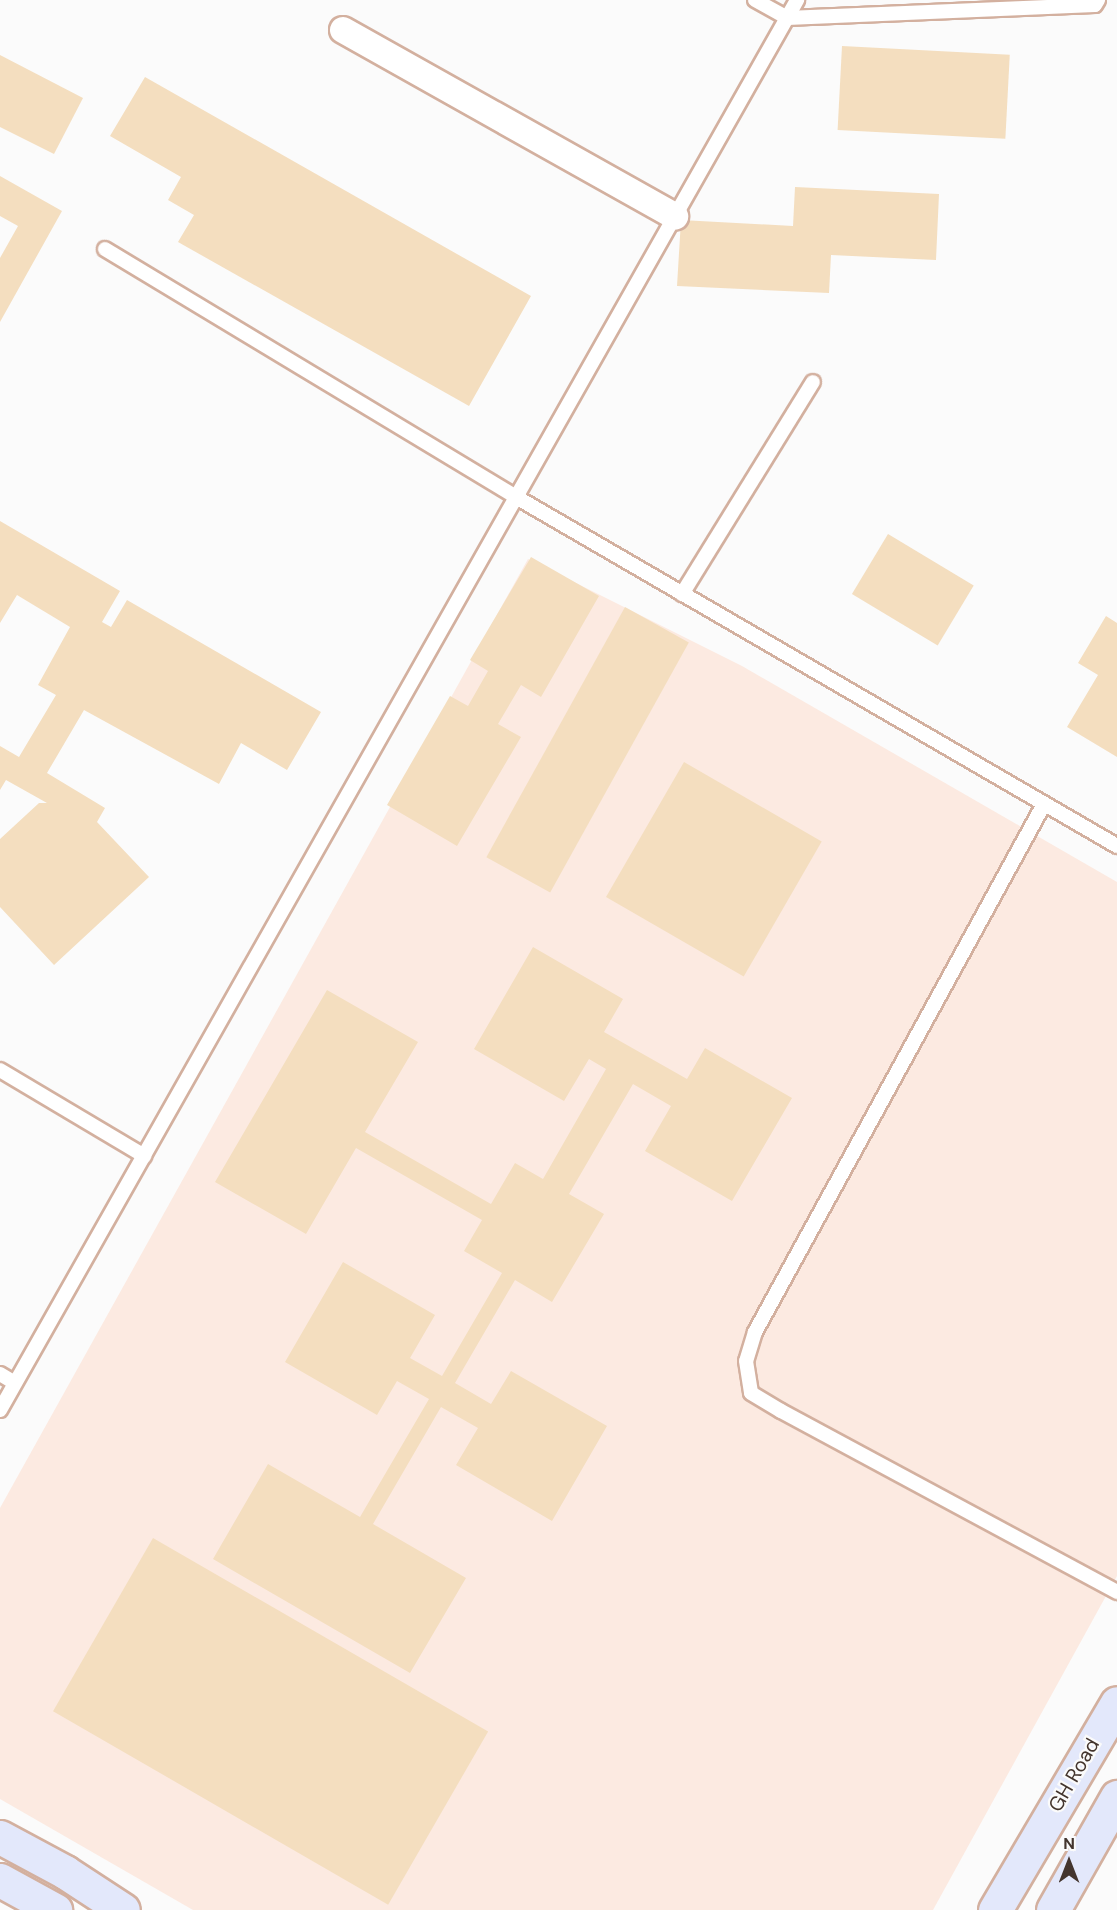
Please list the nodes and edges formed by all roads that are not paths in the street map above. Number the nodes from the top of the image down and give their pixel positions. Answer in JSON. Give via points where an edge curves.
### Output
{"nodes":[{"id":1,"x":755,"y":0,"type":"edge"},
{"id":2,"x":797,"y":0,"type":"edge"},
{"id":3,"x":1098,"y":0,"type":"edge"},
{"id":4,"x":787,"y":18,"type":"junction"},
{"id":5,"x":343,"y":30,"type":"dead end"},
{"id":6,"x":675,"y":216,"type":"junction"},
{"id":7,"x":105,"y":249,"type":"dead end"},
{"id":8,"x":813,"y":382,"type":"dead end"},
{"id":9,"x":516,"y":497,"type":"junction"},
{"id":10,"x":682,"y":594,"type":"junction"},
{"id":11,"x":1044,"y":804,"type":"junction"},
{"id":12,"x":1117,"y":846,"type":"edge"},
{"id":13,"x":0,"y":1070,"type":"edge"},
{"id":14,"x":144,"y":1156,"type":"junction"},
{"id":15,"x":0,"y":1374,"type":"edge"},
{"id":16,"x":15,"y":1383,"type":"junction"},
{"id":17,"x":0,"y":1410,"type":"edge"},
{"id":18,"x":1117,"y":1592,"type":"edge"},
{"id":19,"x":1117,"y":1703,"type":"edge"},
{"id":20,"x":1117,"y":1797,"type":"edge"},
{"id":21,"x":0,"y":1837,"type":"edge"},
{"id":22,"x":0,"y":1880,"type":"edge"},
{"id":23,"x":55,"y":1910,"type":"edge"},
{"id":24,"x":123,"y":1910,"type":"edge"},
{"id":25,"x":995,"y":1910,"type":"edge"},
{"id":26,"x":1053,"y":1910,"type":"edge"}],
"edges":[{"from":1,"to":4,"type":"lane"},
{"from":2,"to":4,"type":"lane"},
{"from":3,"to":4,"type":"lane","via":[[1095,5]]},
{"from":4,"to":6,"type":"lane"},
{"from":5,"to":6,"type":"street"},
{"from":6,"to":9,"type":"lane"},
{"from":7,"to":9,"type":"lane"},
{"from":8,"to":10,"type":"lane"},
{"from":9,"to":10,"type":"lane"},
{"from":9,"to":14,"type":"lane"},
{"from":10,"to":11,"type":"lane"},
{"from":11,"to":12,"type":"lane"},
{"from":11,"to":18,"type":"lane","via":[[755,1332],[746,1361],[751,1393]]},
{"from":13,"to":14,"type":"lane"},
{"from":14,"to":16,"type":"lane"},
{"from":15,"to":16,"type":"lane"},
{"from":16,"to":17,"type":"lane"},
{"from":19,"to":25,"type":"main road","name":"GH Road"},
{"from":20,"to":26,"type":"main road"},
{"from":21,"to":24,"type":"main road","via":[[65,1872]]},
{"from":22,"to":23,"type":"main road"}]}
